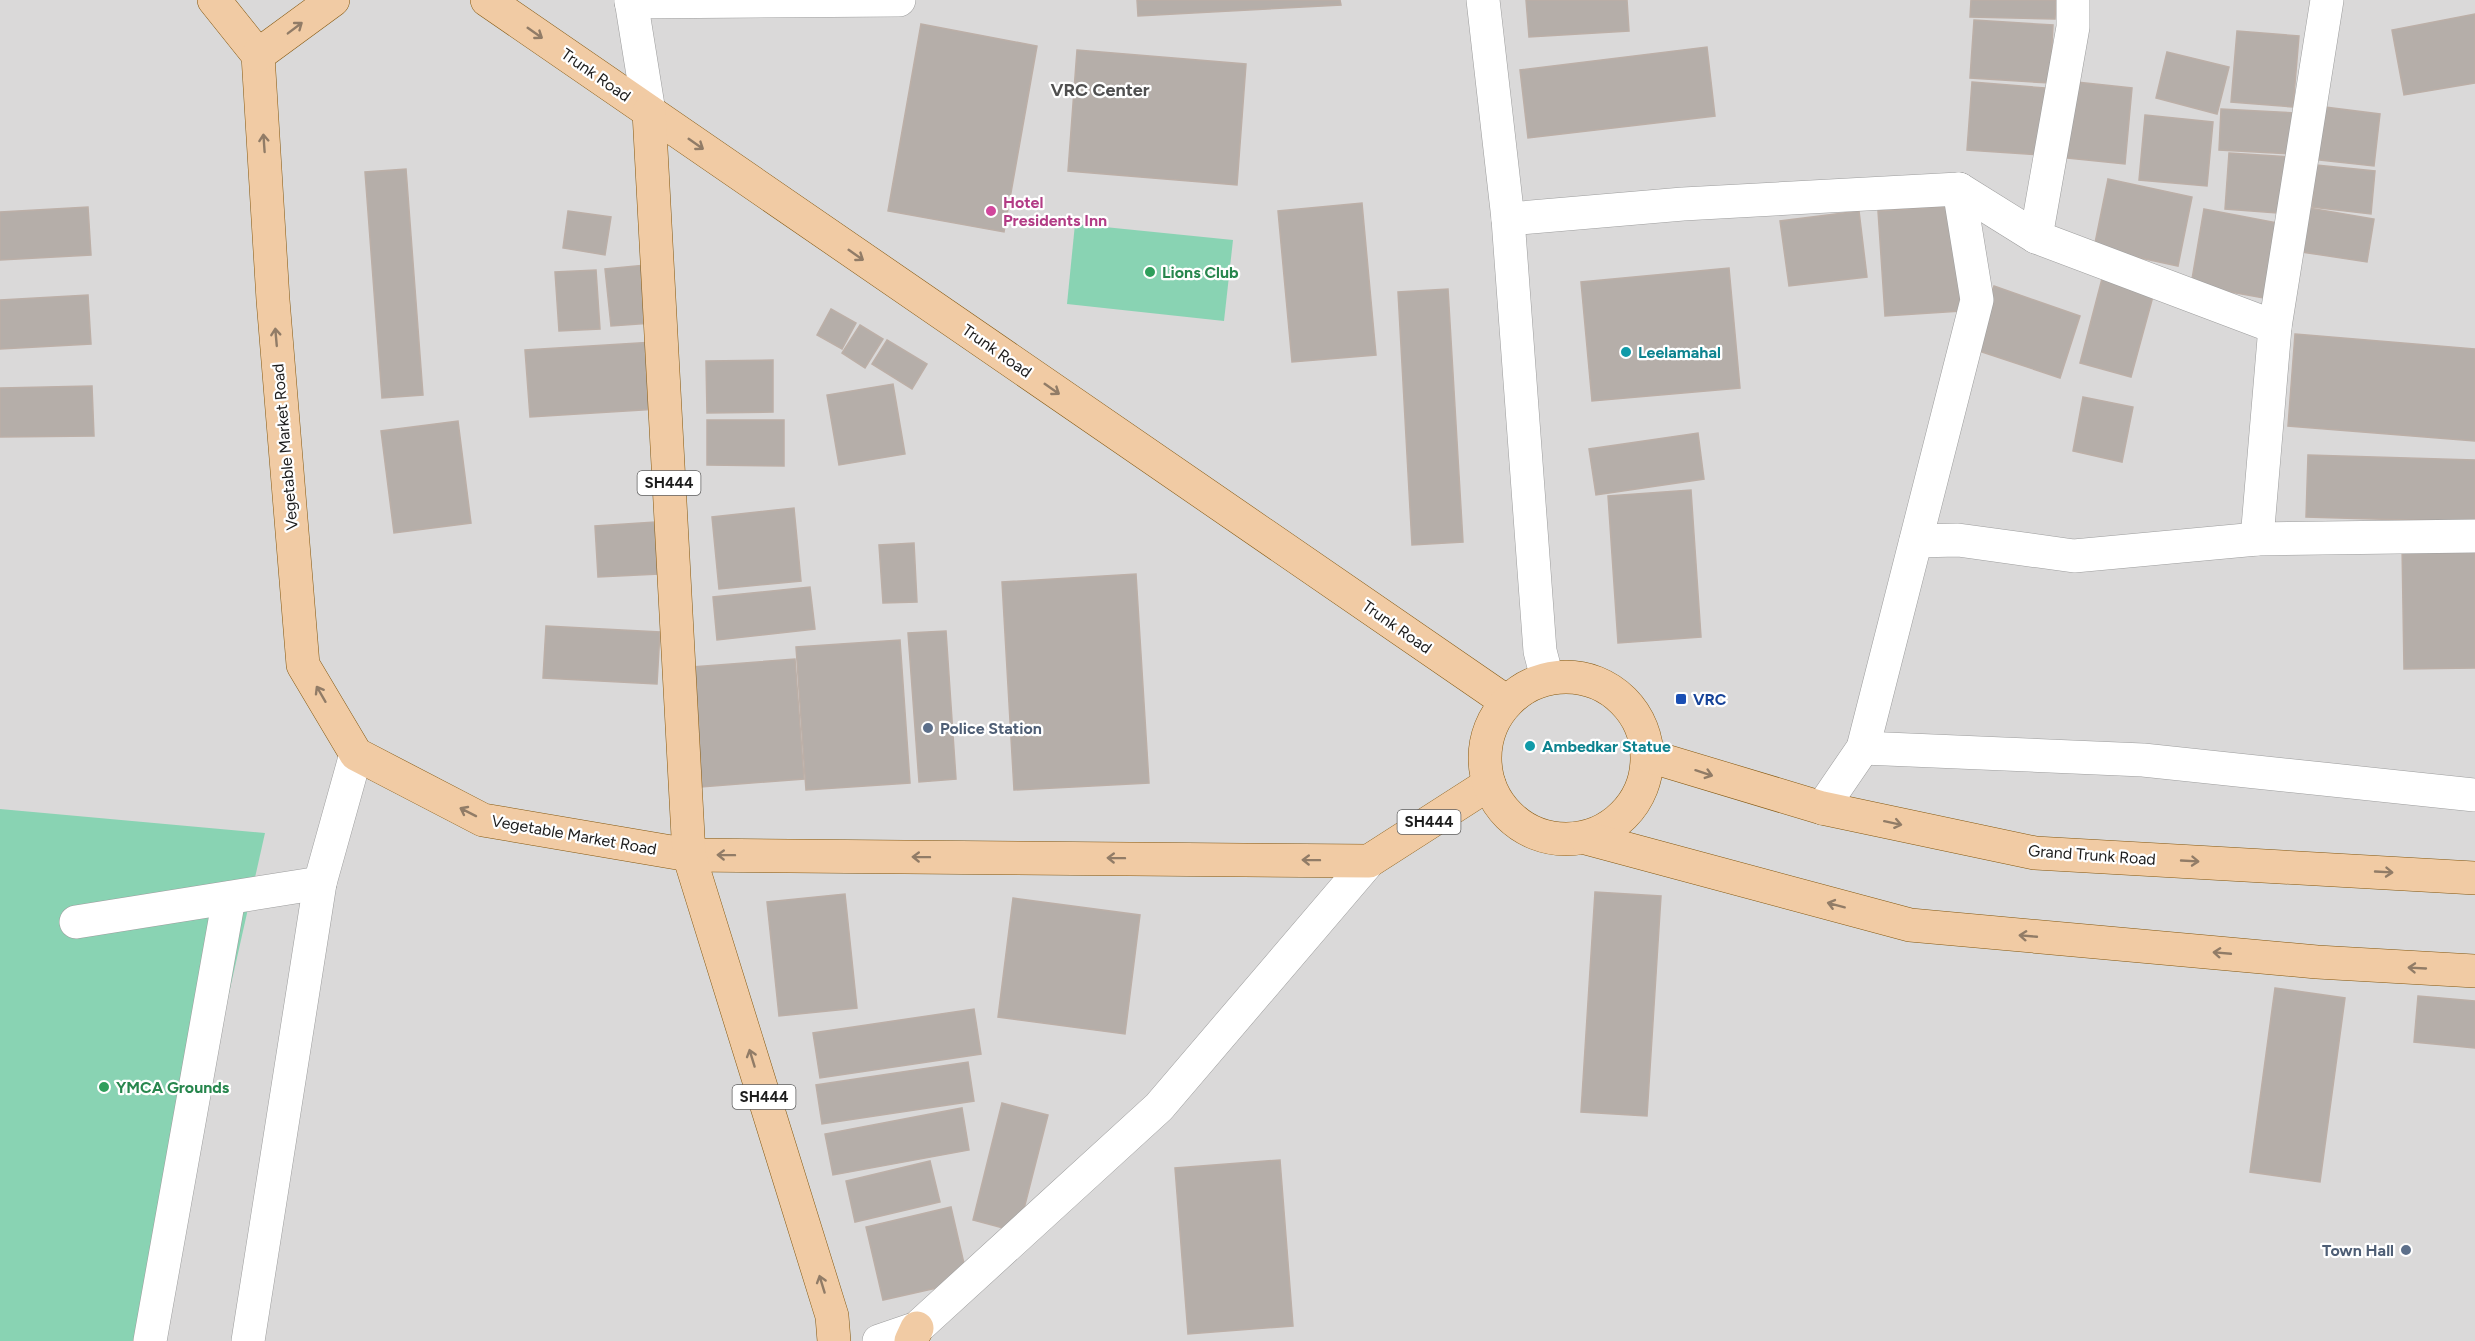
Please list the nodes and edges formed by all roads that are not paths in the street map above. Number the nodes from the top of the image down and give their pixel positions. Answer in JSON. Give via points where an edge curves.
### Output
{"nodes":[{"id":1,"x":214,"y":0,"type":"edge"},
{"id":2,"x":333,"y":0,"type":"edge"},
{"id":3,"x":487,"y":0,"type":"edge"},
{"id":4,"x":899,"y":0,"type":"edge"},
{"id":5,"x":1483,"y":0,"type":"edge"},
{"id":6,"x":2073,"y":0,"type":"edge"},
{"id":7,"x":2327,"y":0,"type":"edge"},
{"id":8,"x":631,"y":1,"type":"edge"},
{"id":9,"x":258,"y":55,"type":"junction"},
{"id":10,"x":649,"y":112,"type":"junction"},
{"id":11,"x":1959,"y":189,"type":"junction"},
{"id":12,"x":1508,"y":219,"type":"junction"},
{"id":13,"x":2036,"y":237,"type":"junction"},
{"id":14,"x":2275,"y":327,"type":"junction"},
{"id":15,"x":2475,"y":536,"type":"edge"},
{"id":16,"x":2257,"y":539,"type":"junction"},
{"id":17,"x":1916,"y":541,"type":"junction"},
{"id":18,"x":1547,"y":678,"type":"junction"},
{"id":19,"x":1507,"y":702,"type":"junction"},
{"id":20,"x":1863,"y":748,"type":"junction"},
{"id":21,"x":356,"y":754,"type":"junction"},
{"id":22,"x":1649,"y":756,"type":"junction"},
{"id":23,"x":1489,"y":784,"type":"junction"},
{"id":24,"x":2475,"y":795,"type":"edge"},
{"id":25,"x":1822,"y":808,"type":"junction"},
{"id":26,"x":1586,"y":838,"type":"junction"},
{"id":27,"x":689,"y":855,"type":"junction"},
{"id":28,"x":1370,"y":861,"type":"junction"},
{"id":29,"x":2475,"y":878,"type":"edge"},
{"id":30,"x":320,"y":883,"type":"junction"},
{"id":31,"x":229,"y":898,"type":"junction"},
{"id":32,"x":76,"y":922,"type":"dead end"},
{"id":33,"x":2475,"y":971,"type":"edge"},
{"id":34,"x":914,"y":1334,"type":"edge"},
{"id":35,"x":150,"y":1341,"type":"edge"},
{"id":36,"x":248,"y":1341,"type":"edge"},
{"id":37,"x":834,"y":1341,"type":"edge"},
{"id":38,"x":879,"y":1341,"type":"edge"}],
"edges":[{"from":1,"to":9,"type":"main road"},
{"from":9,"to":2,"type":"main road","one_way":true},
{"from":3,"to":10,"type":"main road","name":"Trunk Road","one_way":true},
{"from":4,"to":8,"type":"street"},
{"from":5,"to":12,"type":"street"},
{"from":6,"to":13,"type":"street","via":[[2073,27]]},
{"from":7,"to":14,"type":"street"},
{"from":8,"to":10,"type":"street"},
{"from":21,"to":9,"type":"main road","name":"Vegetable Market Road","one_way":true,"via":[[303,665],[273,300]]},
{"from":10,"to":19,"type":"main road","name":"Trunk Road","one_way":true},
{"from":10,"to":27,"type":"main road","number":"SH444"},
{"from":11,"to":12,"type":"street","via":[[1683,204]]},
{"from":11,"to":13,"type":"street"},
{"from":11,"to":17,"type":"street","via":[[1977,300]]},
{"from":12,"to":18,"type":"street","via":[[1540,651]]},
{"from":13,"to":14,"type":"street"},
{"from":14,"to":16,"type":"street"},
{"from":15,"to":16,"type":"street"},
{"from":16,"to":17,"type":"street","via":[[2074,556],[1958,540]]},
{"from":17,"to":20,"type":"street"},
{"from":18,"to":19,"type":"main road","via":[[1525,687]]},
{"from":18,"to":22,"type":"main road","via":[[1583,677],[1617,692],[1640,720]]},
{"from":19,"to":23,"type":"main road","via":[[1491,726],[1485,755]]},
{"from":20,"to":24,"type":"street","via":[[2143,760]]},
{"from":20,"to":25,"type":"street"},
{"from":27,"to":21,"type":"main road","name":"Vegetable Market Road","one_way":true,"via":[[483,820]]},
{"from":21,"to":30,"type":"street"},
{"from":22,"to":25,"type":"main road","name":"Grand Trunk Road","one_way":true},
{"from":22,"to":26,"type":"main road","via":[[1641,792],[1619,821]]},
{"from":23,"to":26,"type":"main road","via":[[1500,806],[1515,823],[1549,838]]},
{"from":23,"to":28,"type":"main road","number":"SH444"},
{"from":25,"to":29,"type":"main road","name":"Grand Trunk Road","one_way":true,"via":[[2035,853]]},
{"from":33,"to":26,"type":"main road","one_way":true,"via":[[2317,962],[1910,925]]},
{"from":28,"to":27,"type":"main road","name":"Vegetable Market Road","one_way":true},
{"from":37,"to":27,"type":"main road","number":"SH444","one_way":true,"via":[[832,1317]]},
{"from":28,"to":34,"type":"street","via":[[1159,1107]]},
{"from":30,"to":31,"type":"street"},
{"from":30,"to":36,"type":"street"},
{"from":31,"to":32,"type":"street"},
{"from":31,"to":35,"type":"street"},
{"from":34,"to":38,"type":"street"}]}
